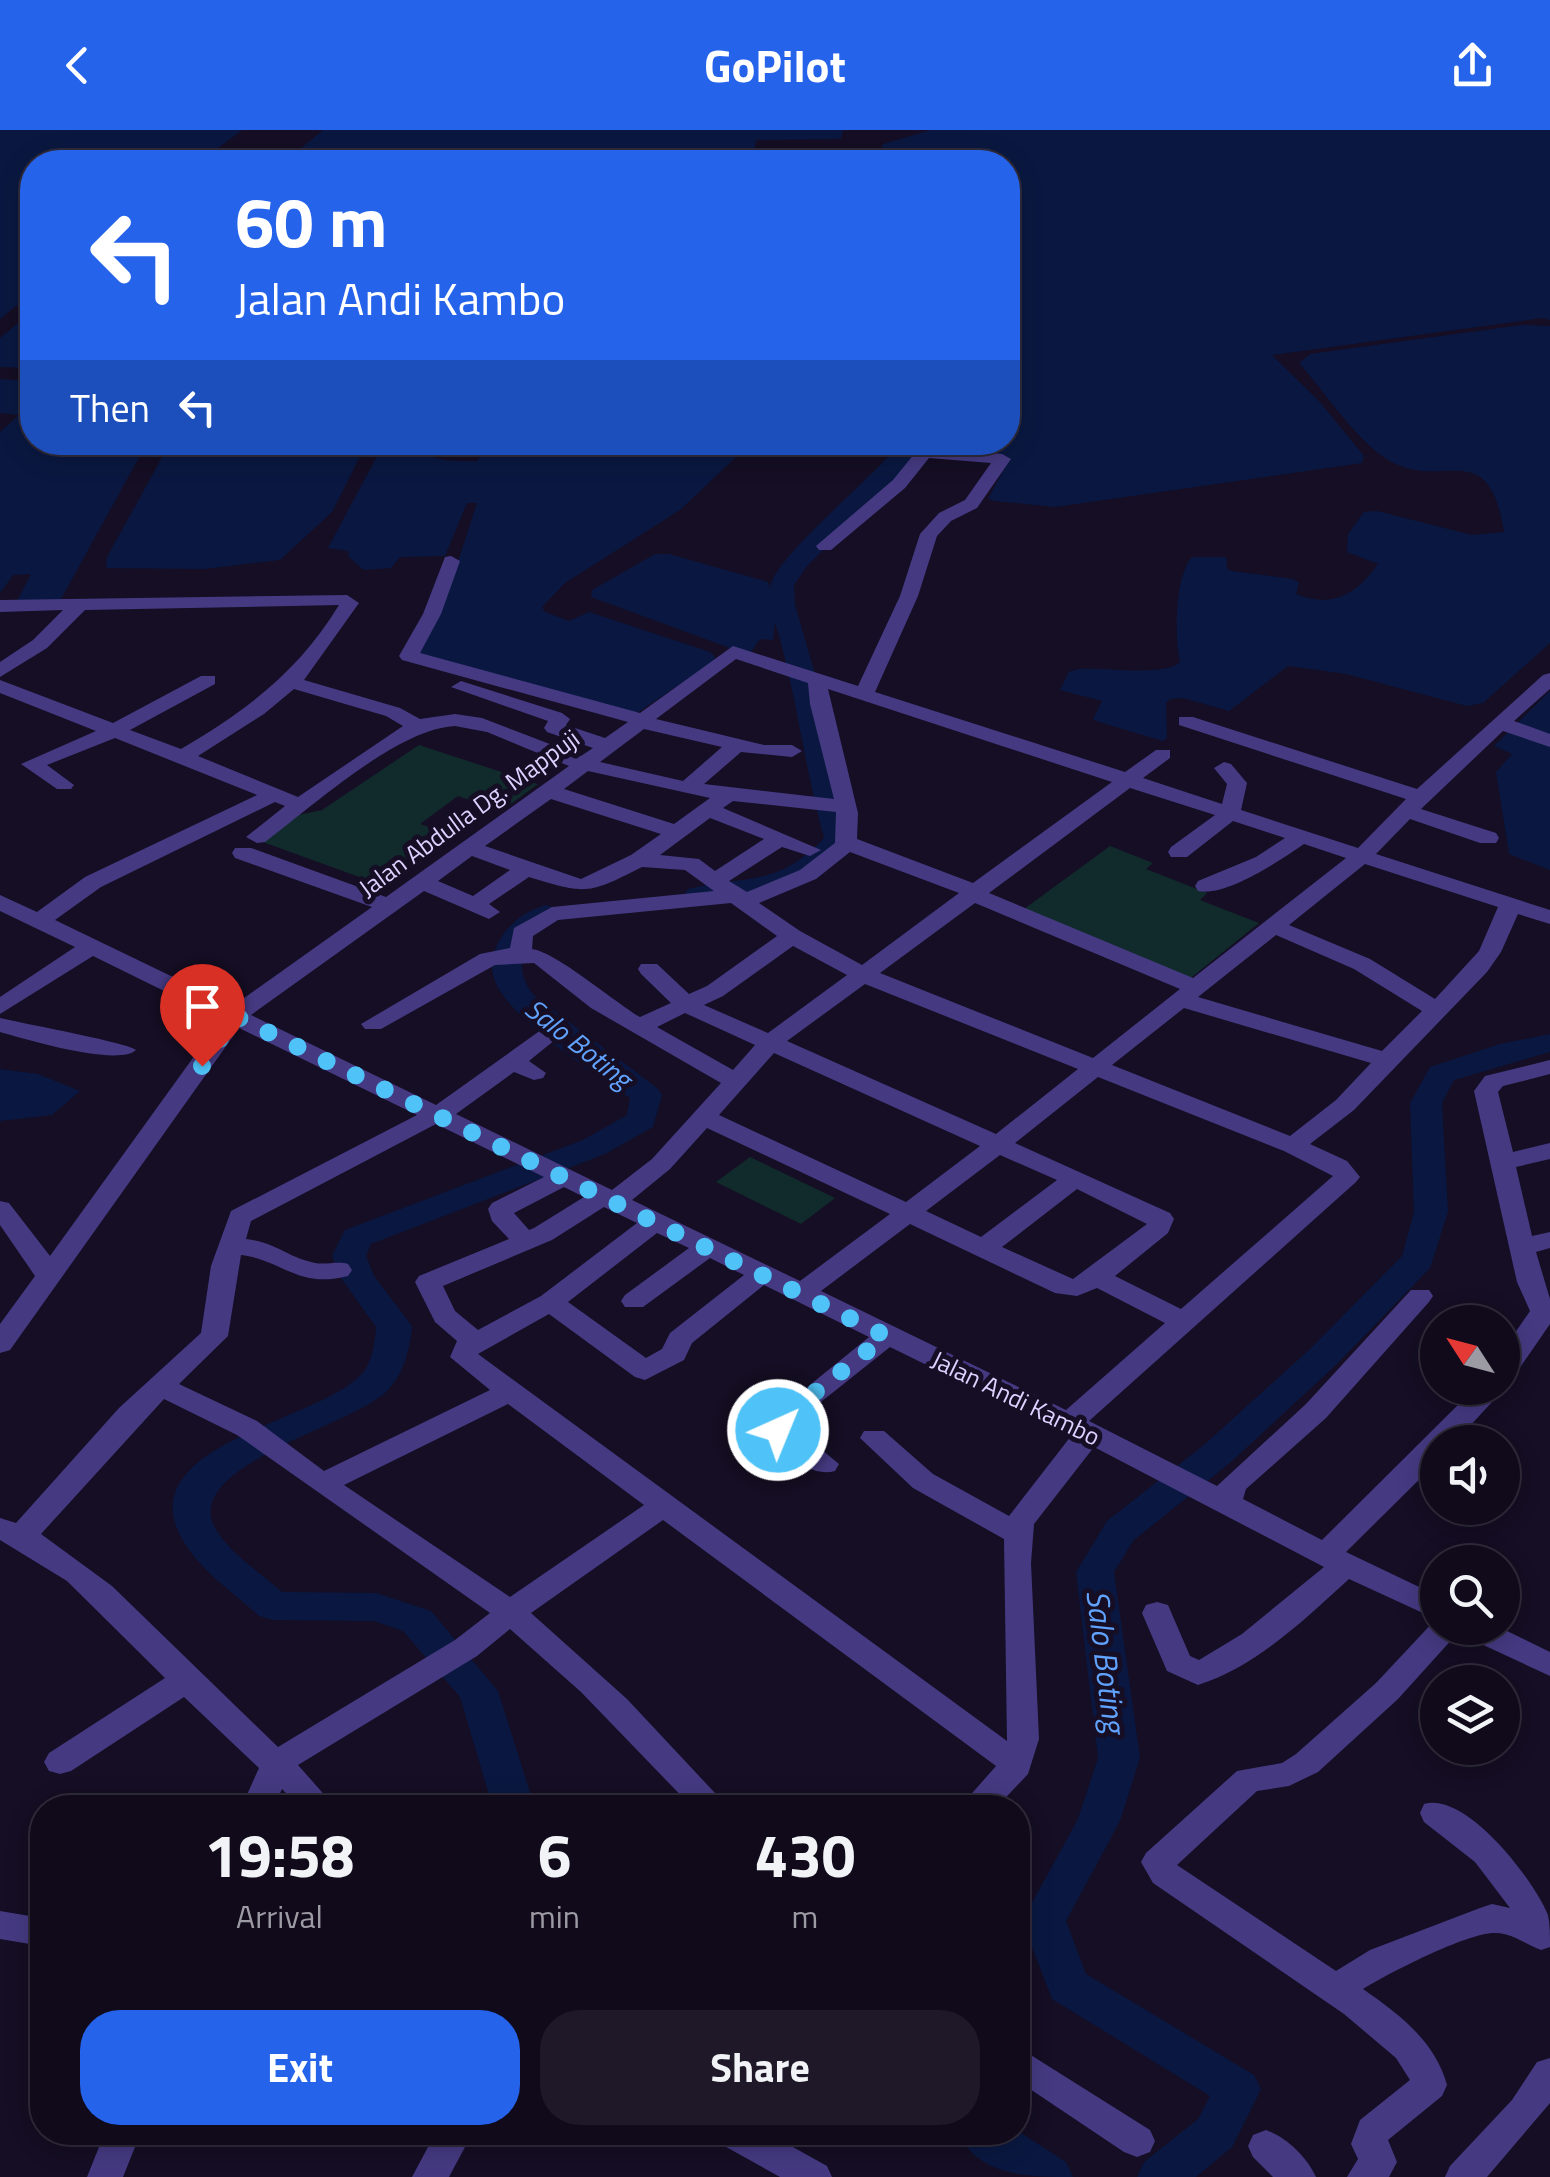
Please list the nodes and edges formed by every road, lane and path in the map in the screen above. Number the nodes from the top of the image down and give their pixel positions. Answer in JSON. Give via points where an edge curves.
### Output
{"nodes":[{"id":1,"x":920,"y":455,"type":"edge"},
{"id":2,"x":970,"y":455,"type":"edge"},
{"id":3,"x":826,"y":546,"type":"dead end"},
{"id":4,"x":451,"y":561,"type":"dead end"},
{"id":5,"x":79,"y":604,"type":"junction"},
{"id":6,"x":0,"y":606,"type":"edge"},
{"id":7,"x":0,"y":672,"type":"edge"},
{"id":8,"x":1550,"y":679,"type":"edge"},
{"id":9,"x":208,"y":680,"type":"dead end"},
{"id":10,"x":816,"y":680,"type":"junction"},
{"id":11,"x":293,"y":683,"type":"junction"},
{"id":12,"x":0,"y":686,"type":"edge"},
{"id":13,"x":461,"y":687,"type":"dead end"},
{"id":14,"x":864,"y":694,"type":"junction"},
{"id":15,"x":643,"y":721,"type":"junction"},
{"id":16,"x":1186,"y":721,"type":"dead end"},
{"id":17,"x":1501,"y":723,"type":"junction"},
{"id":18,"x":418,"y":726,"type":"junction"},
{"id":19,"x":112,"y":732,"type":"junction"},
{"id":20,"x":1550,"y":741,"type":"edge"},
{"id":21,"x":737,"y":745,"type":"junction"},
{"id":22,"x":608,"y":746,"type":"junction"},
{"id":23,"x":792,"y":751,"type":"dead end"},
{"id":24,"x":1163,"y":754,"type":"dead end"},
{"id":25,"x":182,"y":757,"type":"junction"},
{"id":26,"x":583,"y":764,"type":"junction"},
{"id":27,"x":1224,"y":768,"type":"dead end"},
{"id":28,"x":1132,"y":780,"type":"junction"},
{"id":29,"x":64,"y":784,"type":"dead end"},
{"id":30,"x":687,"y":788,"type":"junction"},
{"id":31,"x":548,"y":791,"type":"junction"},
{"id":32,"x":274,"y":794,"type":"junction"},
{"id":33,"x":726,"y":796,"type":"junction"},
{"id":34,"x":1414,"y":804,"type":"junction"},
{"id":35,"x":300,"y":805,"type":"junction"},
{"id":36,"x":834,"y":806,"type":"junction"},
{"id":37,"x":708,"y":810,"type":"junction"},
{"id":38,"x":1231,"y":813,"type":"junction"},
{"id":39,"x":678,"y":832,"type":"junction"},
{"id":40,"x":1304,"y":835,"type":"junction"},
{"id":41,"x":1488,"y":838,"type":"dead end"},
{"id":42,"x":779,"y":839,"type":"junction"},
{"id":43,"x":847,"y":843,"type":"junction"},
{"id":44,"x":470,"y":848,"type":"junction"},
{"id":45,"x":810,"y":850,"type":"dead end"},
{"id":46,"x":1179,"y":852,"type":"dead end"},
{"id":47,"x":1364,"y":854,"type":"junction"},
{"id":48,"x":639,"y":860,"type":"junction"},
{"id":49,"x":526,"y":870,"type":"junction"},
{"id":50,"x":421,"y":881,"type":"junction"},
{"id":51,"x":1206,"y":886,"type":"dead end"},
{"id":52,"x":731,"y":891,"type":"junction"},
{"id":53,"x":975,"y":893,"type":"junction"},
{"id":54,"x":0,"y":902,"type":"edge"},
{"id":55,"x":1512,"y":904,"type":"junction"},
{"id":56,"x":386,"y":906,"type":"junction"},
{"id":57,"x":1550,"y":917,"type":"edge"},
{"id":58,"x":38,"y":921,"type":"junction"},
{"id":59,"x":1273,"y":926,"type":"junction"},
{"id":60,"x":792,"y":936,"type":"junction"},
{"id":61,"x":91,"y":946,"type":"junction"},
{"id":62,"x":510,"y":956,"type":"junction"},
{"id":63,"x":649,"y":969,"type":"dead end"},
{"id":64,"x":864,"y":975,"type":"junction"},
{"id":65,"x":1189,"y":994,"type":"junction"},
{"id":66,"x":688,"y":1006,"type":"junction"},
{"id":67,"x":0,"y":1007,"type":"edge"},
{"id":68,"x":1437,"y":1010,"type":"junction"},
{"id":69,"x":235,"y":1016,"type":"junction"},
{"id":70,"x":373,"y":1024,"type":"dead end"},
{"id":71,"x":0,"y":1025,"type":"edge"},
{"id":72,"x":642,"y":1025,"type":"junction"},
{"id":73,"x":549,"y":1035,"type":"dead end"},
{"id":74,"x":771,"y":1042,"type":"junction"},
{"id":75,"x":124,"y":1050,"type":"dead end"},
{"id":76,"x":510,"y":1060,"type":"junction"},
{"id":77,"x":1387,"y":1060,"type":"junction"},
{"id":78,"x":1096,"y":1066,"type":"junction"},
{"id":79,"x":1550,"y":1067,"type":"edge"},
{"id":80,"x":534,"y":1073,"type":"dead end"},
{"id":81,"x":734,"y":1081,"type":"junction"},
{"id":82,"x":433,"y":1116,"type":"junction"},
{"id":83,"x":706,"y":1118,"type":"junction"},
{"id":84,"x":996,"y":1146,"type":"junction"},
{"id":85,"x":1294,"y":1146,"type":"junction"},
{"id":86,"x":1550,"y":1151,"type":"edge"},
{"id":87,"x":1503,"y":1162,"type":"junction"},
{"id":88,"x":554,"y":1174,"type":"junction"},
{"id":89,"x":1073,"y":1180,"type":"junction"},
{"id":90,"x":608,"y":1200,"type":"junction"},
{"id":91,"x":0,"y":1209,"type":"edge"},
{"id":92,"x":909,"y":1213,"type":"junction"},
{"id":93,"x":654,"y":1222,"type":"junction"},
{"id":94,"x":1550,"y":1240,"type":"edge"},
{"id":95,"x":525,"y":1241,"type":"junction"},
{"id":96,"x":230,"y":1245,"type":"junction"},
{"id":97,"x":708,"y":1247,"type":"junction"},
{"id":98,"x":1521,"y":1247,"type":"junction"},
{"id":99,"x":983,"y":1248,"type":"junction"},
{"id":100,"x":339,"y":1270,"type":"dead end"},
{"id":101,"x":763,"y":1273,"type":"junction"},
{"id":102,"x":48,"y":1275,"type":"junction"},
{"id":103,"x":1097,"y":1277,"type":"junction"},
{"id":104,"x":803,"y":1292,"type":"junction"},
{"id":105,"x":1420,"y":1296,"type":"dead end"},
{"id":106,"x":634,"y":1301,"type":"dead end"},
{"id":107,"x":550,"y":1302,"type":"junction"},
{"id":108,"x":1547,"y":1313,"type":"edge"},
{"id":109,"x":1183,"y":1321,"type":"junction"},
{"id":110,"x":886,"y":1336,"type":"junction"},
{"id":111,"x":475,"y":1342,"type":"junction"},
{"id":112,"x":0,"y":1344,"type":"edge"},
{"id":113,"x":1520,"y":1349,"type":"edge"},
{"id":114,"x":159,"y":1385,"type":"junction"},
{"id":115,"x":509,"y":1392,"type":"junction"},
{"id":116,"x":1475,"y":1405,"type":"edge"},
{"id":117,"x":1455,"y":1425,"type":"edge"},
{"id":118,"x":1079,"y":1428,"type":"junction"},
{"id":119,"x":874,"y":1438,"type":"dead end"},
{"id":120,"x":1420,"y":1463,"type":"edge"},
{"id":121,"x":826,"y":1464,"type":"dead end"},
{"id":122,"x":322,"y":1484,"type":"junction"},
{"id":123,"x":1221,"y":1499,"type":"junction"},
{"id":124,"x":666,"y":1504,"type":"junction"},
{"id":125,"x":11,"y":1532,"type":"edge"},
{"id":126,"x":1018,"y":1534,"type":"junction"},
{"id":127,"x":1335,"y":1560,"type":"junction"},
{"id":128,"x":1420,"y":1600,"type":"edge"},
{"id":129,"x":1158,"y":1613,"type":"dead end"},
{"id":130,"x":512,"y":1614,"type":"junction"},
{"id":131,"x":1428,"y":1645,"type":"edge"},
{"id":132,"x":1510,"y":1645,"type":"edge"},
{"id":133,"x":1550,"y":1665,"type":"edge"},
{"id":134,"x":186,"y":1680,"type":"junction"},
{"id":135,"x":60,"y":1762,"type":"dead end"},
{"id":136,"x":278,"y":1762,"type":"junction"},
{"id":137,"x":1018,"y":1765,"type":"junction"},
{"id":138,"x":262,"y":1795,"type":"edge"},
{"id":139,"x":308,"y":1795,"type":"edge"},
{"id":140,"x":701,"y":1795,"type":"edge"},
{"id":141,"x":988,"y":1795,"type":"edge"},
{"id":142,"x":1436,"y":1814,"type":"dead end"},
{"id":143,"x":0,"y":1926,"type":"edge"},
{"id":144,"x":30,"y":1930,"type":"edge"},
{"id":145,"x":1547,"y":1942,"type":"edge"},
{"id":146,"x":1336,"y":1988,"type":"junction"},
{"id":147,"x":1030,"y":2070,"type":"edge"},
{"id":148,"x":1550,"y":2073,"type":"edge"},
{"id":149,"x":1138,"y":2142,"type":"dead end"},
{"id":150,"x":118,"y":2145,"type":"edge"},
{"id":151,"x":448,"y":2145,"type":"edge"},
{"id":152,"x":754,"y":2145,"type":"edge"},
{"id":153,"x":1266,"y":2146,"type":"dead end"},
{"id":154,"x":805,"y":2175,"type":"edge"},
{"id":155,"x":104,"y":2177,"type":"edge"},
{"id":156,"x":430,"y":2177,"type":"edge"},
{"id":157,"x":1298,"y":2177,"type":"edge"},
{"id":158,"x":1366,"y":2177,"type":"edge"},
{"id":159,"x":1463,"y":2177,"type":"edge"}],
"edges":[{"from":1,"to":3,"type":"street","via":[[899,484]]},
{"from":2,"to":14,"type":"street","via":[[1002,459],[971,504],[929,534]]},
{"from":4,"to":15,"type":"street","via":[[409,656]]},
{"from":5,"to":6,"type":"street"},
{"from":5,"to":7,"type":"street"},
{"from":5,"to":11,"type":"street","via":[[349,601]]},
{"from":8,"to":17,"type":"street"},
{"from":9,"to":19,"type":"street"},
{"from":10,"to":14,"type":"street"},
{"from":10,"to":15,"type":"street","name":"Jalan Abdulla Dg. Mappuji","via":[[733,652]]},
{"from":10,"to":36,"type":"street"},
{"from":11,"to":18,"type":"street"},
{"from":11,"to":25,"type":"street"},
{"from":12,"to":19,"type":"street"},
{"from":13,"to":22,"type":"street","via":[[555,716],[560,719],[554,728]]},
{"from":14,"to":28,"type":"street"},
{"from":15,"to":21,"type":"street"},
{"from":15,"to":22,"type":"street","name":"Jalan Abdulla Dg. Mappuji"},
{"from":16,"to":34,"type":"street"},
{"from":17,"to":20,"type":"street"},
{"from":17,"to":34,"type":"street"},
{"from":18,"to":26,"type":"street","via":[[444,720],[477,724]]},
{"from":18,"to":35,"type":"street"},
{"from":19,"to":25,"type":"street"},
{"from":19,"to":29,"type":"street","via":[[31,764]]},
{"from":21,"to":23,"type":"street"},
{"from":21,"to":30,"type":"street"},
{"from":22,"to":26,"type":"street","name":"Jalan Abdulla Dg. Mappuji"},
{"from":24,"to":28,"type":"street"},
{"from":25,"to":32,"type":"street"},
{"from":26,"to":30,"type":"street"},
{"from":26,"to":31,"type":"street","name":"Jalan Abdulla Dg. Mappuji"},
{"from":27,"to":38,"type":"street","via":[[1237,783]]},
{"from":28,"to":38,"type":"street"},
{"from":28,"to":53,"type":"street"},
{"from":30,"to":33,"type":"street"},
{"from":31,"to":39,"type":"street"},
{"from":31,"to":44,"type":"street","name":"Jalan Abdulla Dg. Mappuji"},
{"from":32,"to":35,"type":"street"},
{"from":32,"to":58,"type":"street","via":[[93,882]]},
{"from":33,"to":36,"type":"street"},
{"from":33,"to":37,"type":"street"},
{"from":34,"to":41,"type":"street"},
{"from":34,"to":47,"type":"street"},
{"from":35,"to":56,"type":"street","via":[[250,845]]},
{"from":36,"to":43,"type":"street","via":[[850,826]]},
{"from":37,"to":39,"type":"street"},
{"from":37,"to":42,"type":"street"},
{"from":38,"to":40,"type":"street"},
{"from":38,"to":46,"type":"street"},
{"from":39,"to":48,"type":"street"},
{"from":40,"to":47,"type":"street"},
{"from":40,"to":51,"type":"street","via":[[1264,862]]},
{"from":42,"to":45,"type":"street"},
{"from":42,"to":52,"type":"street"},
{"from":43,"to":52,"type":"street","via":[[816,870]]},
{"from":43,"to":53,"type":"street"},
{"from":44,"to":49,"type":"street"},
{"from":44,"to":50,"type":"street","name":"Jalan Abdulla Dg. Mappuji"},
{"from":47,"to":55,"type":"street"},
{"from":47,"to":59,"type":"street"},
{"from":48,"to":49,"type":"street","via":[[582,886]]},
{"from":48,"to":52,"type":"street","via":[[688,863]]},
{"from":49,"to":50,"type":"street","via":[[486,905]]},
{"from":50,"to":56,"type":"street","name":"Jalan Abdulla Dg. Mappuji"},
{"from":52,"to":60,"type":"street"},
{"from":52,"to":62,"type":"street","via":[[545,916],[522,933]]},
{"from":53,"to":64,"type":"street"},
{"from":53,"to":65,"type":"street"},
{"from":54,"to":58,"type":"street","name":"Jalan Andi Kambo"},
{"from":55,"to":57,"type":"street"},
{"from":55,"to":68,"type":"street","via":[[1490,952]]},
{"from":56,"to":69,"type":"street","name":"Jalan Abdulla Dg. Mappuji"},
{"from":58,"to":61,"type":"street","name":"Jalan Andi Kambo"},
{"from":59,"to":65,"type":"street"},
{"from":59,"to":68,"type":"street","via":[[1362,964]]},
{"from":60,"to":64,"type":"street"},
{"from":60,"to":66,"type":"street"},
{"from":61,"to":67,"type":"street"},
{"from":61,"to":69,"type":"street","name":"Jalan Andi Kambo"},
{"from":62,"to":70,"type":"street"},
{"from":62,"to":72,"type":"street","via":[[540,957],[582,992]]},
{"from":63,"to":66,"type":"street"},
{"from":64,"to":74,"type":"street"},
{"from":64,"to":78,"type":"street"},
{"from":65,"to":77,"type":"street"},
{"from":65,"to":78,"type":"street"},
{"from":66,"to":72,"type":"street"},
{"from":66,"to":74,"type":"street"},
{"from":68,"to":77,"type":"street"},
{"from":69,"to":82,"type":"street","name":"Jalan Andi Kambo"},
{"from":69,"to":102,"type":"street","name":"Jalan Abdulla Dg. Mappuji"},
{"from":71,"to":75,"type":"street"},
{"from":72,"to":81,"type":"street"},
{"from":73,"to":76,"type":"street"},
{"from":74,"to":81,"type":"street"},
{"from":74,"to":84,"type":"street"},
{"from":76,"to":80,"type":"street"},
{"from":76,"to":82,"type":"street"},
{"from":77,"to":85,"type":"street","via":[[1345,1106]]},
{"from":78,"to":84,"type":"street"},
{"from":78,"to":85,"type":"street"},
{"from":79,"to":87,"type":"street","via":[[1487,1086]]},
{"from":81,"to":83,"type":"street"},
{"from":82,"to":88,"type":"street","name":"Jalan Andi Kambo"},
{"from":82,"to":96,"type":"street","via":[[248,1211]]},
{"from":83,"to":90,"type":"street","via":[[661,1164]]},
{"from":83,"to":92,"type":"street"},
{"from":84,"to":89,"type":"street"},
{"from":84,"to":92,"type":"street"},
{"from":85,"to":109,"type":"street","via":[[1347,1177]]},
{"from":86,"to":87,"type":"street"},
{"from":87,"to":98,"type":"street"},
{"from":88,"to":90,"type":"street","name":"Jalan Andi Kambo"},
{"from":88,"to":95,"type":"street","via":[[499,1212]]},
{"from":89,"to":99,"type":"street"},
{"from":89,"to":103,"type":"street","via":[[1161,1219],[1150,1236]]},
{"from":90,"to":93,"type":"street","name":"Jalan Andi Kambo"},
{"from":90,"to":95,"type":"street"},
{"from":91,"to":102,"type":"street"},
{"from":92,"to":99,"type":"street"},
{"from":92,"to":104,"type":"street"},
{"from":93,"to":97,"type":"street","name":"Jalan Andi Kambo"},
{"from":93,"to":107,"type":"street"},
{"from":94,"to":98,"type":"street"},
{"from":95,"to":111,"type":"street","via":[[428,1282],[444,1316]]},
{"from":96,"to":100,"type":"street","via":[[268,1250],[282,1262],[321,1273]]},
{"from":96,"to":114,"type":"street","via":[[214,1336]]},
{"from":97,"to":101,"type":"street","name":"Jalan Andi Kambo"},
{"from":97,"to":106,"type":"street"},
{"from":98,"to":108,"type":"street"},
{"from":99,"to":103,"type":"street","via":[[1064,1286],[1077,1288]]},
{"from":101,"to":104,"type":"street","name":"Jalan Andi Kambo"},
{"from":101,"to":107,"type":"street","via":[[680,1338],[674,1354],[645,1371]]},
{"from":102,"to":112,"type":"street","name":"Jalan Abdulla Dg. Mappuji"},
{"from":103,"to":109,"type":"street"},
{"from":104,"to":110,"type":"street","name":"Jalan Andi Kambo"},
{"from":105,"to":123,"type":"street","via":[[1316,1411]]},
{"from":107,"to":111,"type":"street"},
{"from":108,"to":113,"type":"street"},
{"from":109,"to":118,"type":"street"},
{"from":110,"to":118,"type":"street","name":"Jalan Andi Kambo"},
{"from":110,"to":121,"type":"street","via":[[777,1424],[786,1438]]},
{"from":111,"to":115,"type":"street","via":[[464,1356]]},
{"from":114,"to":122,"type":"street","via":[[256,1435]]},
{"from":114,"to":125,"type":"street"},
{"from":115,"to":122,"type":"street"},
{"from":115,"to":124,"type":"street"},
{"from":116,"to":117,"type":"street"},
{"from":118,"to":123,"type":"street","name":"Jalan Andi Kambo"},
{"from":118,"to":126,"type":"street"},
{"from":119,"to":126,"type":"street","via":[[923,1481]]},
{"from":120,"to":127,"type":"street"},
{"from":122,"to":130,"type":"street"},
{"from":123,"to":127,"type":"street","name":"Jalan Andi Kambo"},
{"from":124,"to":130,"type":"street"},
{"from":124,"to":137,"type":"street"},
{"from":125,"to":134,"type":"street","via":[[42,1546],[81,1578]]},
{"from":126,"to":137,"type":"street"},
{"from":127,"to":128,"type":"street","name":"Jalan Andi Kambo"},
{"from":127,"to":129,"type":"street","via":[[1304,1603],[1198,1673],[1178,1663]]},
{"from":130,"to":136,"type":"street"},
{"from":130,"to":140,"type":"street","via":[[606,1694]]},
{"from":131,"to":146,"type":"street","via":[[1319,1753],[1289,1774],[1248,1780],[1158,1862],[1165,1874],[1255,1938]]},
{"from":132,"to":133,"type":"street"},
{"from":134,"to":135,"type":"street"},
{"from":134,"to":136,"type":"street"},
{"from":136,"to":138,"type":"street"},
{"from":136,"to":139,"type":"street"},
{"from":137,"to":141,"type":"street"},
{"from":142,"to":145,"type":"street","via":[[1509,1874]]},
{"from":143,"to":144,"type":"street"},
{"from":145,"to":146,"type":"street","via":[[1525,1925],[1492,1918],[1382,1960]]},
{"from":146,"to":158,"type":"street","via":[[1383,2024],[1430,2078],[1373,2132],[1370,2144],[1379,2162]]},
{"from":147,"to":149,"type":"street"},
{"from":148,"to":159,"type":"street"},
{"from":150,"to":155,"type":"street"},
{"from":151,"to":156,"type":"street"},
{"from":152,"to":154,"type":"street"},
{"from":153,"to":157,"type":"street"}]}
